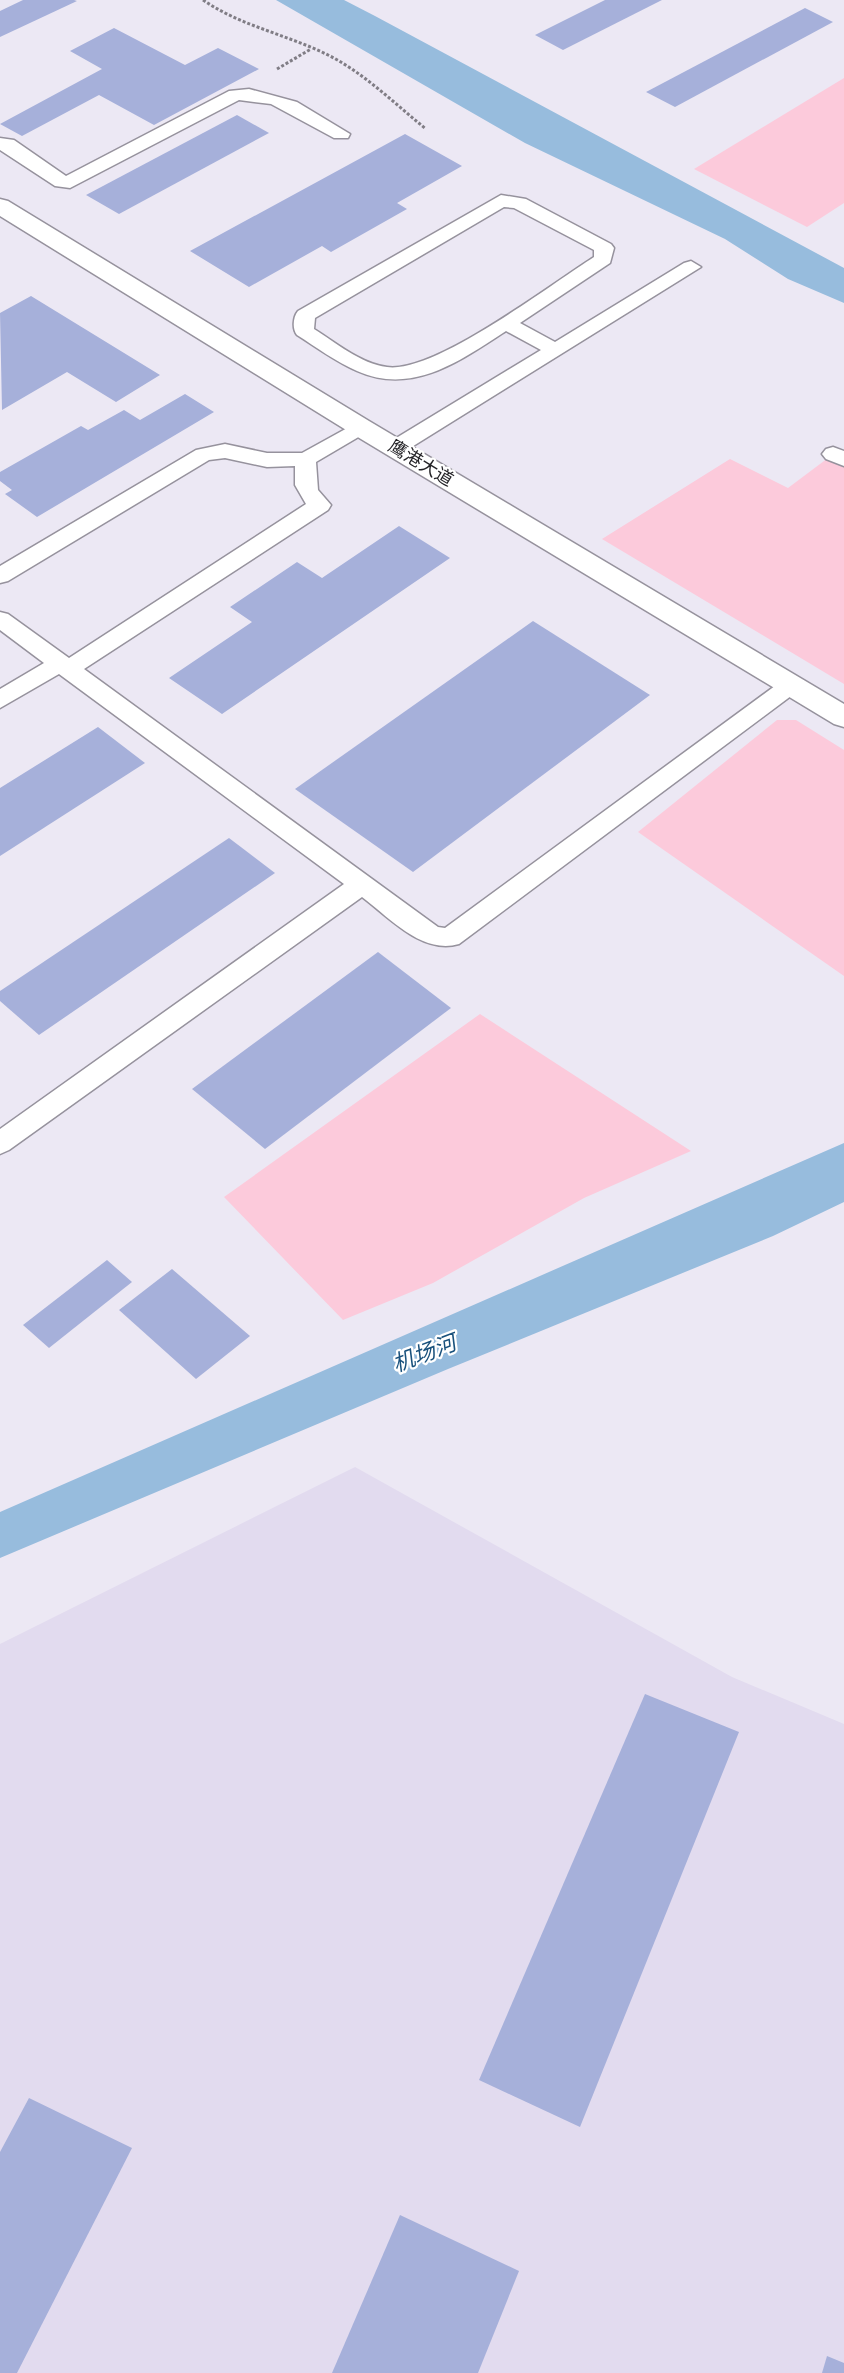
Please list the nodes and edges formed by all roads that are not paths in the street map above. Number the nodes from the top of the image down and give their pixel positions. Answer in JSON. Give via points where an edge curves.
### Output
{"nodes":[{"id":1,"x":341,"y":134,"type":"dead end"},
{"id":2,"x":0,"y":144,"type":"edge"},
{"id":3,"x":0,"y":206,"type":"edge"},
{"id":4,"x":691,"y":267,"type":"dead end"},
{"id":5,"x":507,"y":323,"type":"junction"},
{"id":6,"x":555,"y":350,"type":"junction"},
{"id":7,"x":360,"y":427,"type":"junction"},
{"id":8,"x":395,"y":448,"type":"junction"},
{"id":9,"x":306,"y":459,"type":"junction"},
{"id":10,"x":0,"y":576,"type":"edge"},
{"id":11,"x":0,"y":619,"type":"edge"},
{"id":12,"x":64,"y":666,"type":"junction"},
{"id":13,"x":791,"y":685,"type":"junction"},
{"id":14,"x":0,"y":700,"type":"edge"},
{"id":15,"x":844,"y":717,"type":"edge"},
{"id":16,"x":361,"y":885,"type":"junction"},
{"id":17,"x":0,"y":1143,"type":"edge"}],
"edges":[{"from":1,"to":2,"type":"lane","via":[[268,95],[253,92],[235,95],[70,182],[62,182],[7,144]]},
{"from":3,"to":7,"type":"street","name":"鹰港大道"},
{"from":4,"to":6,"type":"lane"},
{"from":5,"to":5,"type":"lane","via":[[603,259],[604,248],[519,203],[501,201],[305,315],[303,331],[365,368],[393,375],[424,372]]},
{"from":5,"to":6,"type":"lane"},
{"from":6,"to":8,"type":"lane"},
{"from":7,"to":8,"type":"street","name":"鹰港大道"},
{"from":7,"to":9,"type":"lane"},
{"from":8,"to":13,"type":"street","name":"鹰港大道"},
{"from":9,"to":10,"type":"lane","via":[[267,460],[225,452],[202,455]]},
{"from":9,"to":12,"type":"lane","via":[[304,482],[310,497],[320,505]]},
{"from":11,"to":12,"type":"lane"},
{"from":12,"to":14,"type":"lane"},
{"from":12,"to":16,"type":"lane"},
{"from":13,"to":15,"type":"street","name":"鹰港大道"},
{"from":13,"to":16,"type":"lane","via":[[450,936],[432,936]]},
{"from":16,"to":17,"type":"lane"}]}
